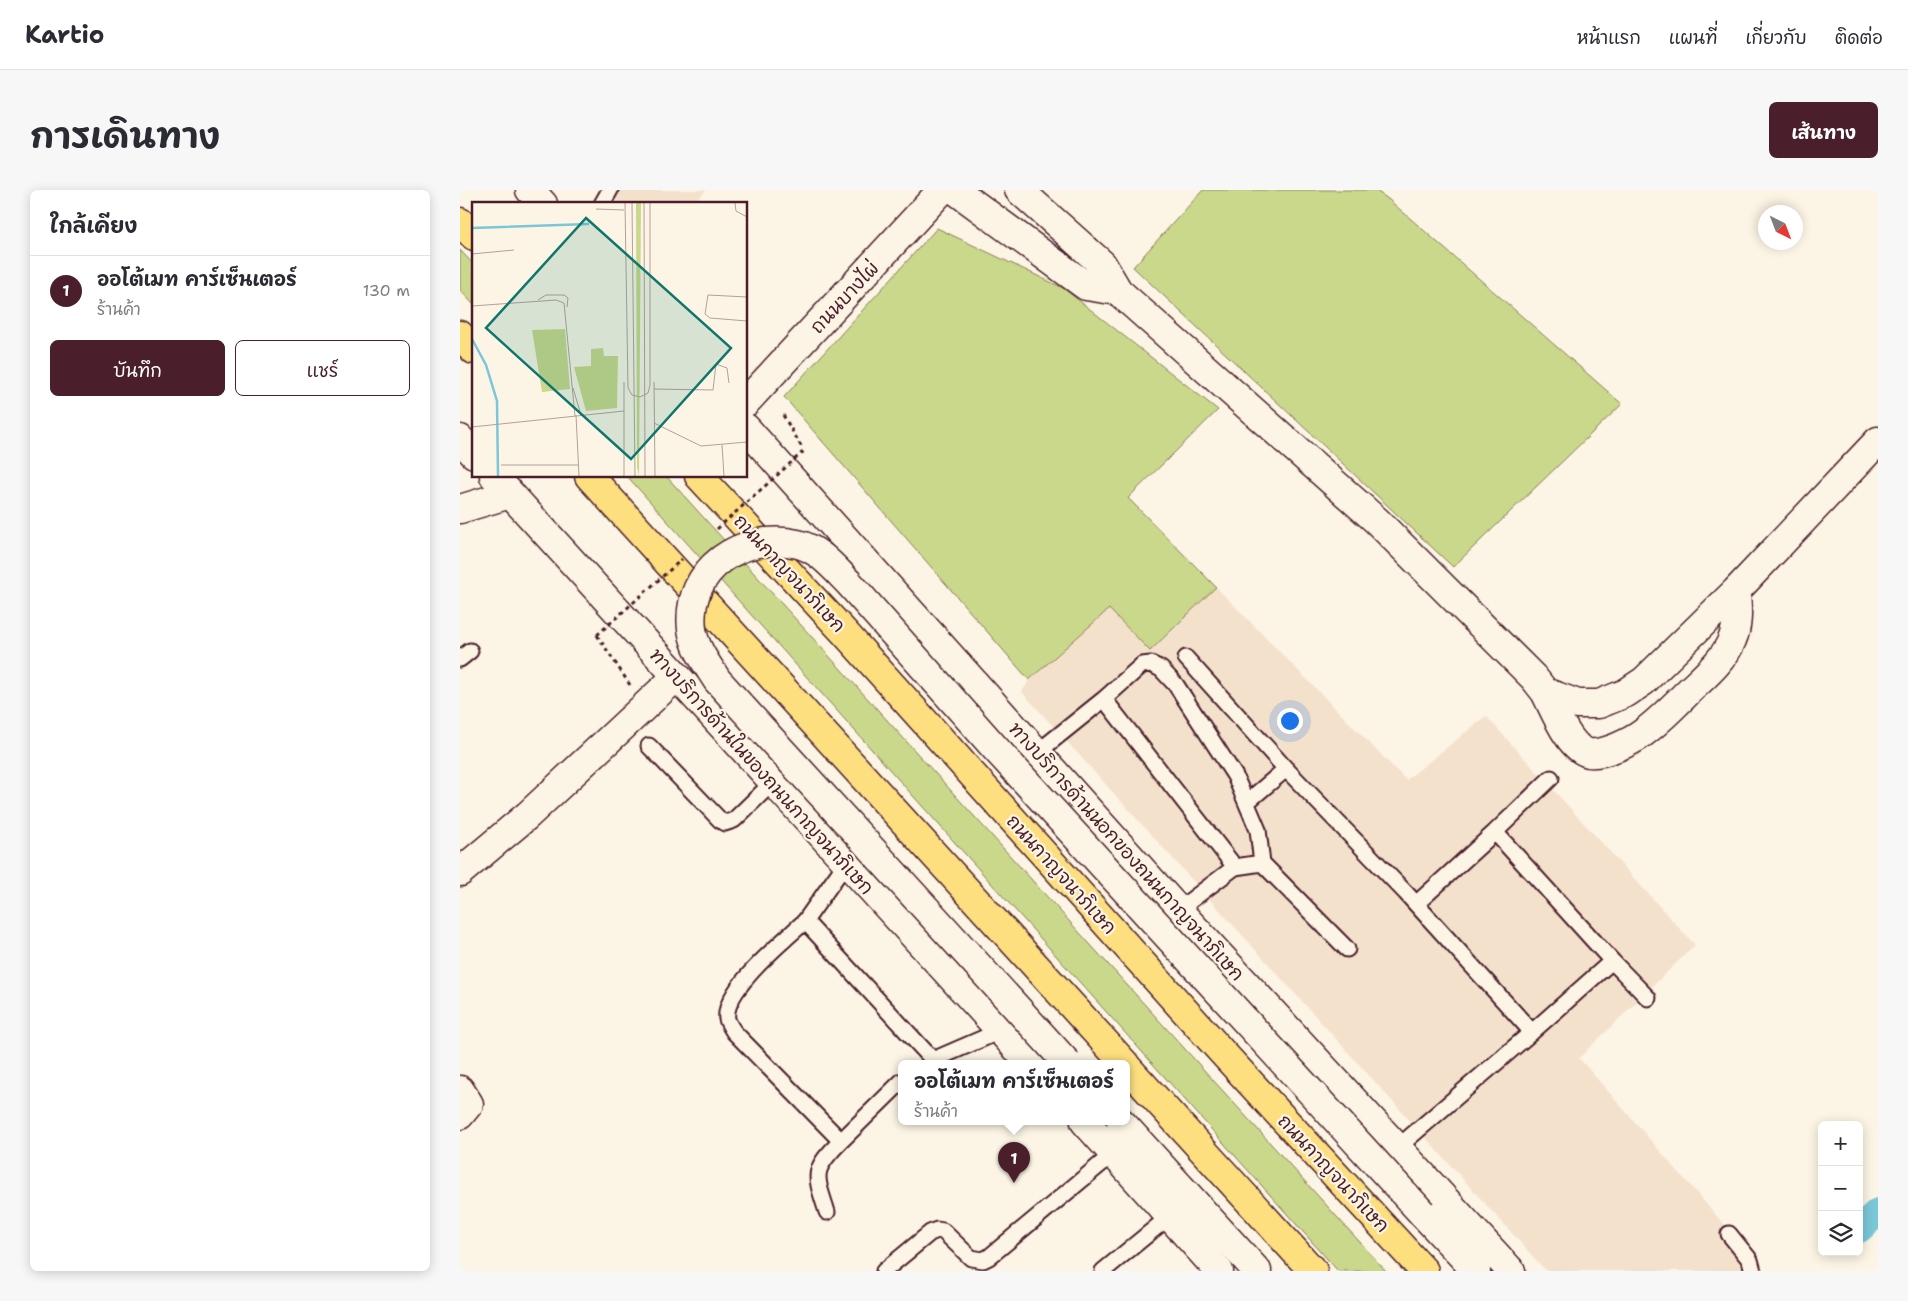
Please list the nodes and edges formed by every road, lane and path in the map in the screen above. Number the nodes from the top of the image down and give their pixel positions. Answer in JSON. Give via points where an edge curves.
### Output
{"nodes":[{"id":1,"x":530,"y":190,"type":"edge"},
{"id":2,"x":610,"y":190,"type":"edge"},
{"id":3,"x":942,"y":190,"type":"edge"},
{"id":4,"x":955,"y":190,"type":"edge"},
{"id":5,"x":1019,"y":190,"type":"edge"},
{"id":6,"x":540,"y":202,"type":"edge"},
{"id":7,"x":603,"y":202,"type":"edge"},
{"id":8,"x":460,"y":222,"type":"edge"},
{"id":9,"x":472,"y":234,"type":"edge"},
{"id":10,"x":1118,"y":291,"type":"junction"},
{"id":11,"x":460,"y":335,"type":"edge"},
{"id":12,"x":472,"y":348,"type":"edge"},
{"id":13,"x":748,"y":400,"type":"edge"},
{"id":14,"x":783,"y":415,"type":"dead end"},
{"id":15,"x":748,"y":430,"type":"edge"},
{"id":16,"x":460,"y":439,"type":"edge"},
{"id":17,"x":1878,"y":441,"type":"edge"},
{"id":18,"x":804,"y":451,"type":"dead end"},
{"id":19,"x":472,"y":452,"type":"edge"},
{"id":20,"x":591,"y":478,"type":"edge"},
{"id":21,"x":701,"y":478,"type":"edge"},
{"id":22,"x":502,"y":485,"type":"edge"},
{"id":23,"x":460,"y":509,"type":"edge"},
{"id":24,"x":1736,"y":591,"type":"junction"},
{"id":25,"x":597,"y":635,"type":"dead end"},
{"id":26,"x":1186,"y":658,"type":"dead end"},
{"id":27,"x":676,"y":677,"type":"junction"},
{"id":28,"x":630,"y":686,"type":"dead end"},
{"id":29,"x":1545,"y":692,"type":"junction"},
{"id":30,"x":1104,"y":699,"type":"junction"},
{"id":31,"x":649,"y":746,"type":"dead end"},
{"id":32,"x":1038,"y":752,"type":"junction"},
{"id":33,"x":1286,"y":769,"type":"junction"},
{"id":34,"x":1551,"y":778,"type":"dead end"},
{"id":35,"x":773,"y":782,"type":"junction"},
{"id":36,"x":1247,"y":802,"type":"junction"},
{"id":37,"x":1494,"y":832,"type":"junction"},
{"id":38,"x":846,"y":863,"type":"junction"},
{"id":39,"x":1262,"y":863,"type":"junction"},
{"id":40,"x":1235,"y":867,"type":"junction"},
{"id":41,"x":460,"y":872,"type":"edge"},
{"id":42,"x":1416,"y":904,"type":"junction"},
{"id":43,"x":1178,"y":910,"type":"junction"},
{"id":44,"x":805,"y":921,"type":"junction"},
{"id":45,"x":1347,"y":949,"type":"dead end"},
{"id":46,"x":1612,"y":961,"type":"junction"},
{"id":47,"x":1648,"y":998,"type":"dead end"},
{"id":48,"x":1000,"y":1030,"type":"junction"},
{"id":49,"x":1532,"y":1032,"type":"junction"},
{"id":50,"x":928,"y":1060,"type":"edge"},
{"id":51,"x":934,"y":1060,"type":"edge"},
{"id":52,"x":1027,"y":1060,"type":"edge"},
{"id":53,"x":1064,"y":1060,"type":"edge"},
{"id":54,"x":1121,"y":1060,"type":"edge"},
{"id":55,"x":1130,"y":1069,"type":"edge"},
{"id":56,"x":898,"y":1085,"type":"edge"},
{"id":57,"x":460,"y":1090,"type":"edge"},
{"id":58,"x":460,"y":1115,"type":"edge"},
{"id":59,"x":1088,"y":1125,"type":"edge"},
{"id":60,"x":1124,"y":1125,"type":"edge"},
{"id":61,"x":841,"y":1141,"type":"junction"},
{"id":62,"x":1397,"y":1148,"type":"junction"},
{"id":63,"x":1114,"y":1152,"type":"junction"},
{"id":64,"x":827,"y":1212,"type":"dead end"},
{"id":65,"x":1170,"y":1216,"type":"junction"},
{"id":66,"x":1728,"y":1234,"type":"dead end"},
{"id":67,"x":884,"y":1271,"type":"edge"},
{"id":68,"x":1103,"y":1271,"type":"edge"},
{"id":69,"x":1220,"y":1271,"type":"edge"},
{"id":70,"x":1257,"y":1271,"type":"edge"},
{"id":71,"x":1313,"y":1271,"type":"edge"},
{"id":72,"x":1424,"y":1271,"type":"edge"},
{"id":73,"x":1476,"y":1271,"type":"edge"},
{"id":74,"x":1511,"y":1271,"type":"edge"},
{"id":75,"x":1754,"y":1271,"type":"edge"}],
"edges":[{"from":1,"to":6,"type":"main road"},
{"from":2,"to":7,"type":"lane"},
{"from":3,"to":13,"type":"main road","name":"ถนนบางไผ่"},
{"from":4,"to":10,"type":"main road","via":[[1086,286]]},
{"from":5,"to":10,"type":"main road","via":[[1102,264]]},
{"from":8,"to":9,"type":"highway"},
{"from":10,"to":29,"type":"main road","via":[[1377,521]]},
{"from":11,"to":12,"type":"highway"},
{"from":14,"to":18,"type":"path"},
{"from":15,"to":32,"type":"main road","name":"ทางบริการด้านนอกของถนนกาญจนาภิเษก"},
{"from":16,"to":19,"type":"main road"},
{"from":17,"to":24,"type":"main road"},
{"from":20,"to":54,"type":"highway"},
{"from":21,"to":72,"type":"highway","name":"ถนนกาญจนาภิเษก","via":[[846,633],[1220,1051]]},
{"from":22,"to":23,"type":"main road"},
{"from":22,"to":27,"type":"main road","name":"ทางบริการด้านในของถนนกาญจนาภิเษก"},
{"from":24,"to":29,"type":"main road","via":[[1644,681],[1626,693],[1599,704],[1578,704]]},
{"from":24,"to":29,"type":"main road","via":[[1738,620],[1732,640],[1718,663],[1666,714],[1622,746],[1590,753],[1580,749],[1570,739]]},
{"from":25,"to":28,"type":"path"},
{"from":26,"to":33,"type":"lane"},
{"from":27,"to":35,"type":"main road","name":"ทางบริการด้านในของถนนกาญจนาภิเษก"},
{"from":27,"to":41,"type":"main road","via":[[528,815]]},
{"from":30,"to":32,"type":"lane"},
{"from":30,"to":36,"type":"lane","via":[[1142,666],[1151,664],[1161,669],[1176,685],[1235,776]]},
{"from":30,"to":40,"type":"lane"},
{"from":31,"to":35,"type":"lane","via":[[725,823],[734,820]]},
{"from":32,"to":43,"type":"main road","name":"ทางบริการด้านนอกของถนนกาญจนาภิเษก"},
{"from":33,"to":36,"type":"lane"},
{"from":33,"to":42,"type":"lane"},
{"from":34,"to":37,"type":"lane"},
{"from":35,"to":38,"type":"main road","name":"ทางบริการด้านในของถนนกาญจนาภิเษก"},
{"from":36,"to":39,"type":"lane","via":[[1258,830]]},
{"from":37,"to":42,"type":"lane"},
{"from":37,"to":46,"type":"lane"},
{"from":38,"to":44,"type":"lane"},
{"from":38,"to":48,"type":"main road","name":"ทางบริการด้านในของถนนกาญจนาภิเษก"},
{"from":39,"to":40,"type":"lane"},
{"from":39,"to":45,"type":"lane"},
{"from":40,"to":43,"type":"lane"},
{"from":42,"to":49,"type":"lane"},
{"from":43,"to":62,"type":"main road","name":"ทางบริการด้านนอกของถนนกาญจนาภิเษก"},
{"from":44,"to":50,"type":"lane"},
{"from":44,"to":61,"type":"lane","via":[[744,978],[730,999],[727,1018],[734,1032]]},
{"from":46,"to":47,"type":"lane"},
{"from":46,"to":49,"type":"lane"},
{"from":48,"to":51,"type":"lane"},
{"from":48,"to":52,"type":"main road","name":"ทางบริการด้านในของถนนกาญจนาภิเษก"},
{"from":49,"to":62,"type":"lane"},
{"from":53,"to":73,"type":"main road","bridge":true,"via":[[718,680],[699,653],[692,630],[692,609],[699,583],[713,566],[736,549],[769,541],[800,544],[824,558],[994,748]]},
{"from":55,"to":71,"type":"highway"},
{"from":56,"to":61,"type":"lane"},
{"from":57,"to":58,"type":"main road","via":[[469,1104]]},
{"from":59,"to":63,"type":"main road"},
{"from":60,"to":70,"type":"main road"},
{"from":61,"to":64,"type":"lane","via":[[818,1168],[817,1180]]},
{"from":62,"to":74,"type":"main road","name":"ทางบริการด้านนอกของถนนกาญจนาภิเษก"},
{"from":63,"to":65,"type":"main road"},
{"from":63,"to":67,"type":"lane","via":[[989,1257],[983,1260],[971,1258],[943,1231],[937,1230]]},
{"from":65,"to":68,"type":"lane"},
{"from":65,"to":69,"type":"main road"},
{"from":66,"to":75,"type":"lane","via":[[1750,1260]]}]}
